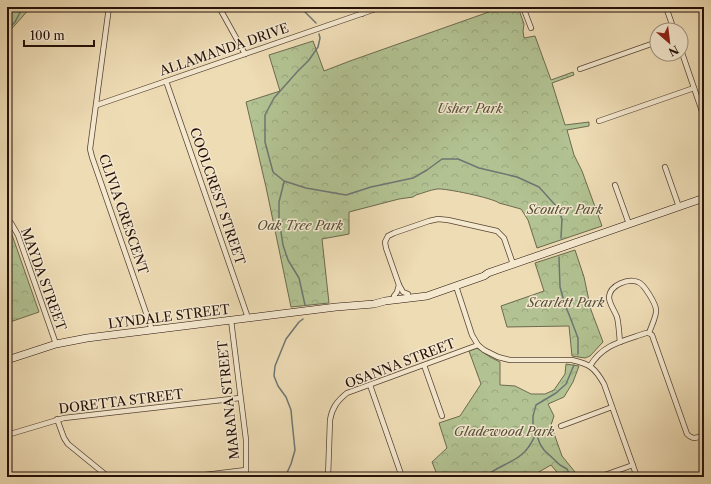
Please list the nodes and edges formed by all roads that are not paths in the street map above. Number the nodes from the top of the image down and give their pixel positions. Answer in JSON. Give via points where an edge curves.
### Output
{"nodes":[{"id":1,"x":109,"y":7,"type":"edge"},
{"id":2,"x":219,"y":7,"type":"edge"},
{"id":3,"x":359,"y":7,"type":"edge"},
{"id":4,"x":381,"y":7,"type":"edge"},
{"id":5,"x":523,"y":7,"type":"edge"},
{"id":6,"x":666,"y":7,"type":"edge"},
{"id":7,"x":362,"y":14,"type":"junction"},
{"id":8,"x":671,"y":22,"type":"edge"},
{"id":9,"x":531,"y":28,"type":"dead end"},
{"id":10,"x":649,"y":45,"type":"edge"},
{"id":11,"x":245,"y":54,"type":"junction"},
{"id":12,"x":685,"y":62,"type":"edge"},
{"id":13,"x":580,"y":69,"type":"dead end"},
{"id":14,"x":166,"y":81,"type":"junction"},
{"id":15,"x":694,"y":88,"type":"junction"},
{"id":16,"x":97,"y":104,"type":"junction"},
{"id":17,"x":704,"y":117,"type":"edge"},
{"id":18,"x":599,"y":121,"type":"dead end"},
{"id":19,"x":665,"y":167,"type":"dead end"},
{"id":20,"x":615,"y":185,"type":"dead end"},
{"id":21,"x":704,"y":198,"type":"edge"},
{"id":22,"x":679,"y":206,"type":"junction"},
{"id":23,"x":11,"y":223,"type":"dead end"},
{"id":24,"x":628,"y":224,"type":"junction"},
{"id":25,"x":513,"y":264,"type":"junction"},
{"id":26,"x":455,"y":284,"type":"junction"},
{"id":27,"x":399,"y":285,"type":"junction"},
{"id":28,"x":408,"y":294,"type":"junction"},
{"id":29,"x":394,"y":296,"type":"junction"},
{"id":30,"x":336,"y":307,"type":"junction"},
{"id":31,"x":248,"y":318,"type":"junction"},
{"id":32,"x":231,"y":320,"type":"junction"},
{"id":33,"x":152,"y":330,"type":"junction"},
{"id":34,"x":649,"y":333,"type":"junction"},
{"id":35,"x":620,"y":342,"type":"junction"},
{"id":36,"x":56,"y":344,"type":"junction"},
{"id":37,"x":478,"y":345,"type":"junction"},
{"id":38,"x":7,"y":360,"type":"edge"},
{"id":39,"x":424,"y":365,"type":"junction"},
{"id":40,"x":590,"y":366,"type":"junction"},
{"id":41,"x":370,"y":385,"type":"junction"},
{"id":42,"x":240,"y":398,"type":"junction"},
{"id":43,"x":612,"y":407,"type":"junction"},
{"id":44,"x":442,"y":416,"type":"dead end"},
{"id":45,"x":57,"y":419,"type":"junction"},
{"id":46,"x":561,"y":426,"type":"dead end"},
{"id":47,"x":7,"y":430,"type":"edge"},
{"id":48,"x":8,"y":435,"type":"edge"},
{"id":49,"x":704,"y":435,"type":"edge"},
{"id":50,"x":633,"y":465,"type":"junction"},
{"id":51,"x":246,"y":470,"type":"junction"},
{"id":52,"x":106,"y":476,"type":"edge"},
{"id":53,"x":99,"y":477,"type":"edge"},
{"id":54,"x":188,"y":477,"type":"edge"},
{"id":55,"x":246,"y":477,"type":"edge"},
{"id":56,"x":328,"y":477,"type":"edge"},
{"id":57,"x":402,"y":477,"type":"edge"},
{"id":58,"x":599,"y":477,"type":"edge"},
{"id":59,"x":637,"y":477,"type":"edge"}],
"edges":[{"from":1,"to":16,"type":"street","name":"CLIVIA CRESCENT"},
{"from":2,"to":11,"type":"street"},
{"from":3,"to":7,"type":"street"},
{"from":4,"to":7,"type":"street","name":"ALLAMANDA DRIVE"},
{"from":5,"to":9,"type":"street"},
{"from":6,"to":8,"type":"street"},
{"from":7,"to":11,"type":"street","name":"ALLAMANDA DRIVE"},
{"from":10,"to":13,"type":"street"},
{"from":11,"to":14,"type":"street","name":"ALLAMANDA DRIVE"},
{"from":12,"to":15,"type":"street"},
{"from":14,"to":16,"type":"street","name":"ALLAMANDA DRIVE"},
{"from":14,"to":31,"type":"street","name":"COOLCREST STREET"},
{"from":15,"to":17,"type":"street"},
{"from":15,"to":18,"type":"street"},
{"from":16,"to":33,"type":"street","name":"CLIVIA CRESCENT","via":[[90,149]]},
{"from":19,"to":22,"type":"street"},
{"from":20,"to":24,"type":"street"},
{"from":21,"to":22,"type":"street","name":"LYNDALE STREET"},
{"from":22,"to":24,"type":"street","name":"LYNDALE STREET"},
{"from":23,"to":36,"type":"street","name":"MAYDA STREET","via":[[18,235]]},
{"from":24,"to":25,"type":"street","name":"LYNDALE STREET"},
{"from":25,"to":26,"type":"street","name":"LYNDALE STREET"},
{"from":25,"to":27,"type":"street","via":[[504,238],[497,231],[438,219],[388,236],[386,248]]},
{"from":26,"to":28,"type":"street","name":"LYNDALE STREET"},
{"from":26,"to":30,"type":"street","name":"LYNDALE STREET","via":[[421,297]]},
{"from":26,"to":37,"type":"street","via":[[472,335]]},
{"from":27,"to":28,"type":"street","via":[[403,292]]},
{"from":27,"to":29,"type":"street"},
{"from":28,"to":29,"type":"street","name":"LYNDALE STREET"},
{"from":29,"to":30,"type":"street","name":"LYNDALE STREET"},
{"from":30,"to":31,"type":"street","name":"LYNDALE STREET"},
{"from":31,"to":32,"type":"street","name":"LYNDALE STREET"},
{"from":32,"to":33,"type":"street","name":"LYNDALE STREET"},
{"from":32,"to":42,"type":"street","name":"MARANA STREET"},
{"from":33,"to":36,"type":"street","name":"LYNDALE STREET"},
{"from":34,"to":35,"type":"street"},
{"from":34,"to":35,"type":"street","via":[[656,315],[655,305],[645,286],[640,282],[627,281],[610,291],[609,298],[618,319]]},
{"from":34,"to":49,"type":"street","via":[[652,335],[686,434],[691,438]]},
{"from":35,"to":40,"type":"street","via":[[605,348]]},
{"from":36,"to":38,"type":"street","name":"LYNDALE STREET"},
{"from":37,"to":39,"type":"street","name":"OSANNA STREET"},
{"from":37,"to":40,"type":"street","via":[[498,357],[510,360],[572,360]]},
{"from":39,"to":41,"type":"street","name":"OSANNA STREET"},
{"from":39,"to":44,"type":"street"},
{"from":40,"to":43,"type":"street","via":[[598,373],[604,384]]},
{"from":41,"to":56,"type":"street","name":"OSANNA STREET","via":[[347,393],[334,405],[330,420]]},
{"from":41,"to":57,"type":"street"},
{"from":42,"to":45,"type":"street","name":"DORETTA STREET"},
{"from":42,"to":51,"type":"street","name":"MARANA STREET","via":[[246,440]]},
{"from":43,"to":46,"type":"street"},
{"from":43,"to":50,"type":"street"},
{"from":45,"to":48,"type":"street","name":"DORETTA STREET"},
{"from":45,"to":52,"type":"street","via":[[68,444]]},
{"from":47,"to":48,"type":"street"},
{"from":50,"to":58,"type":"street"},
{"from":50,"to":59,"type":"street"},
{"from":51,"to":54,"type":"street"},
{"from":51,"to":55,"type":"street","name":"MARANA STREET"},
{"from":52,"to":53,"type":"street"}]}
